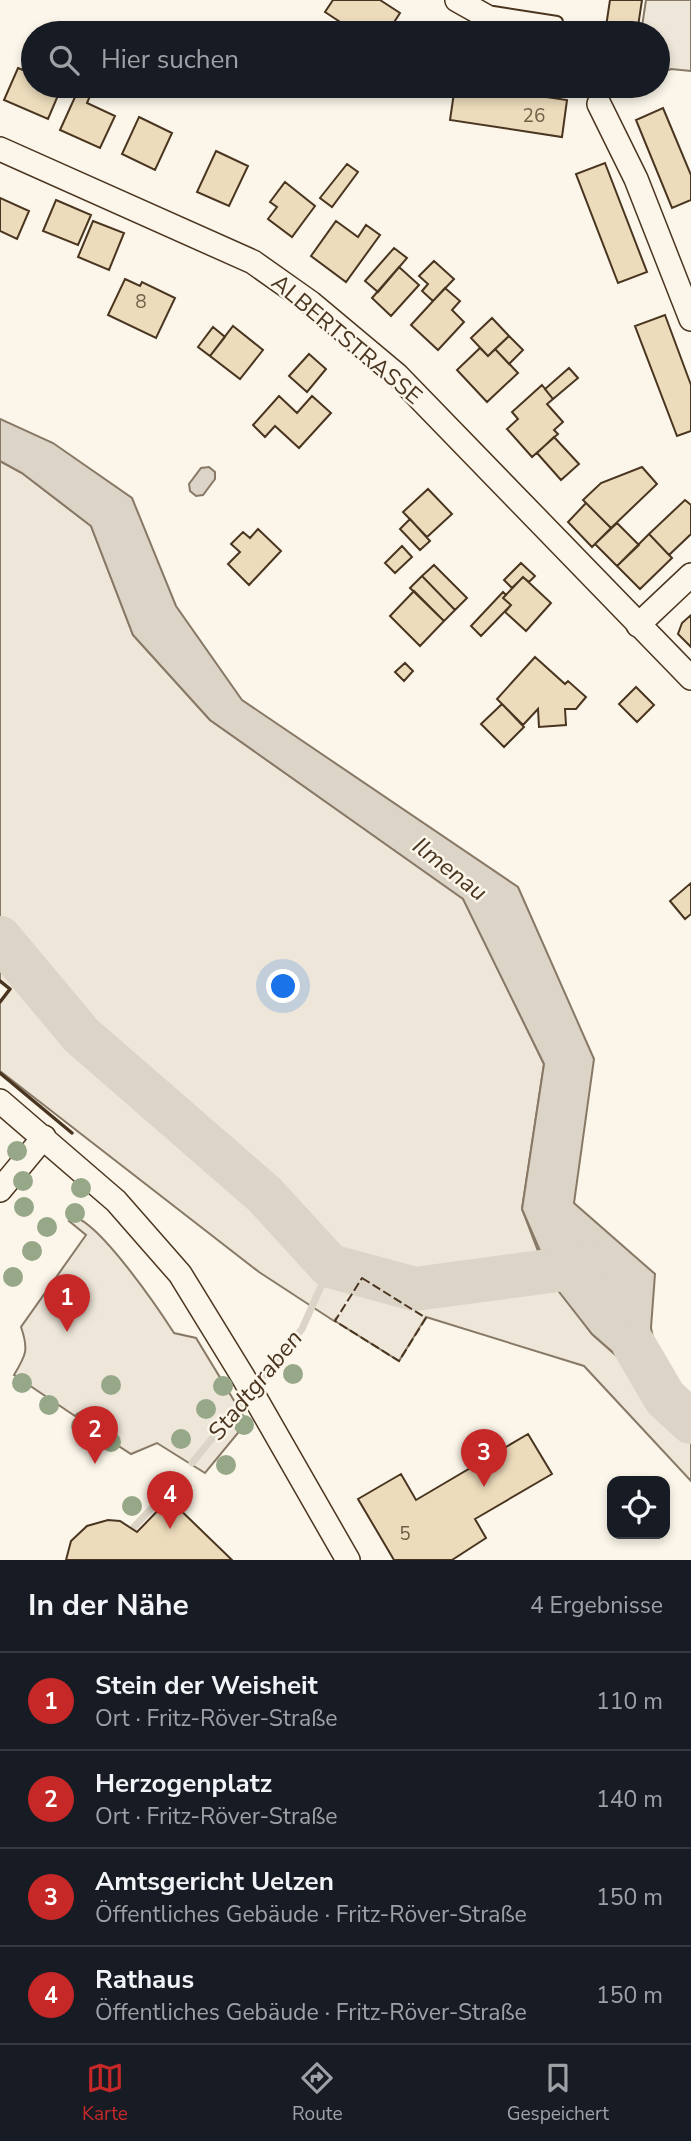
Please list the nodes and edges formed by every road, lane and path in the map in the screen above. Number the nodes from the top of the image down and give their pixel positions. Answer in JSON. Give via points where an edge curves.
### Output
{"nodes":[{"id":1,"x":465,"y":4,"type":"edge"},
{"id":2,"x":495,"y":21,"type":"edge"},
{"id":3,"x":552,"y":21,"type":"edge"},
{"id":4,"x":598,"y":104,"type":"dead end"},
{"id":5,"x":0,"y":149,"type":"edge"},
{"id":6,"x":691,"y":319,"type":"edge"},
{"id":7,"x":691,"y":575,"type":"edge"},
{"id":8,"x":638,"y":625,"type":"junction"},
{"id":9,"x":691,"y":678,"type":"edge"},
{"id":10,"x":0,"y":1101,"type":"edge"},
{"id":11,"x":44,"y":1137,"type":"junction"},
{"id":12,"x":0,"y":1190,"type":"edge"},
{"id":13,"x":348,"y":1560,"type":"edge"}],
"edges":[{"from":1,"to":2,"type":"street"},
{"from":1,"to":3,"type":"lane"},
{"from":4,"to":6,"type":"street","via":[[636,179]]},
{"from":5,"to":8,"type":"street","name":"ALBERTSTRASSE","via":[[253,262],[311,303],[397,375]]},
{"from":7,"to":8,"type":"street"},
{"from":8,"to":9,"type":"street","name":"ALBERTSTRASSE"},
{"from":10,"to":11,"type":"street"},
{"from":11,"to":12,"type":"street"},
{"from":11,"to":13,"type":"street","via":[[116,1201],[180,1274]]}]}
